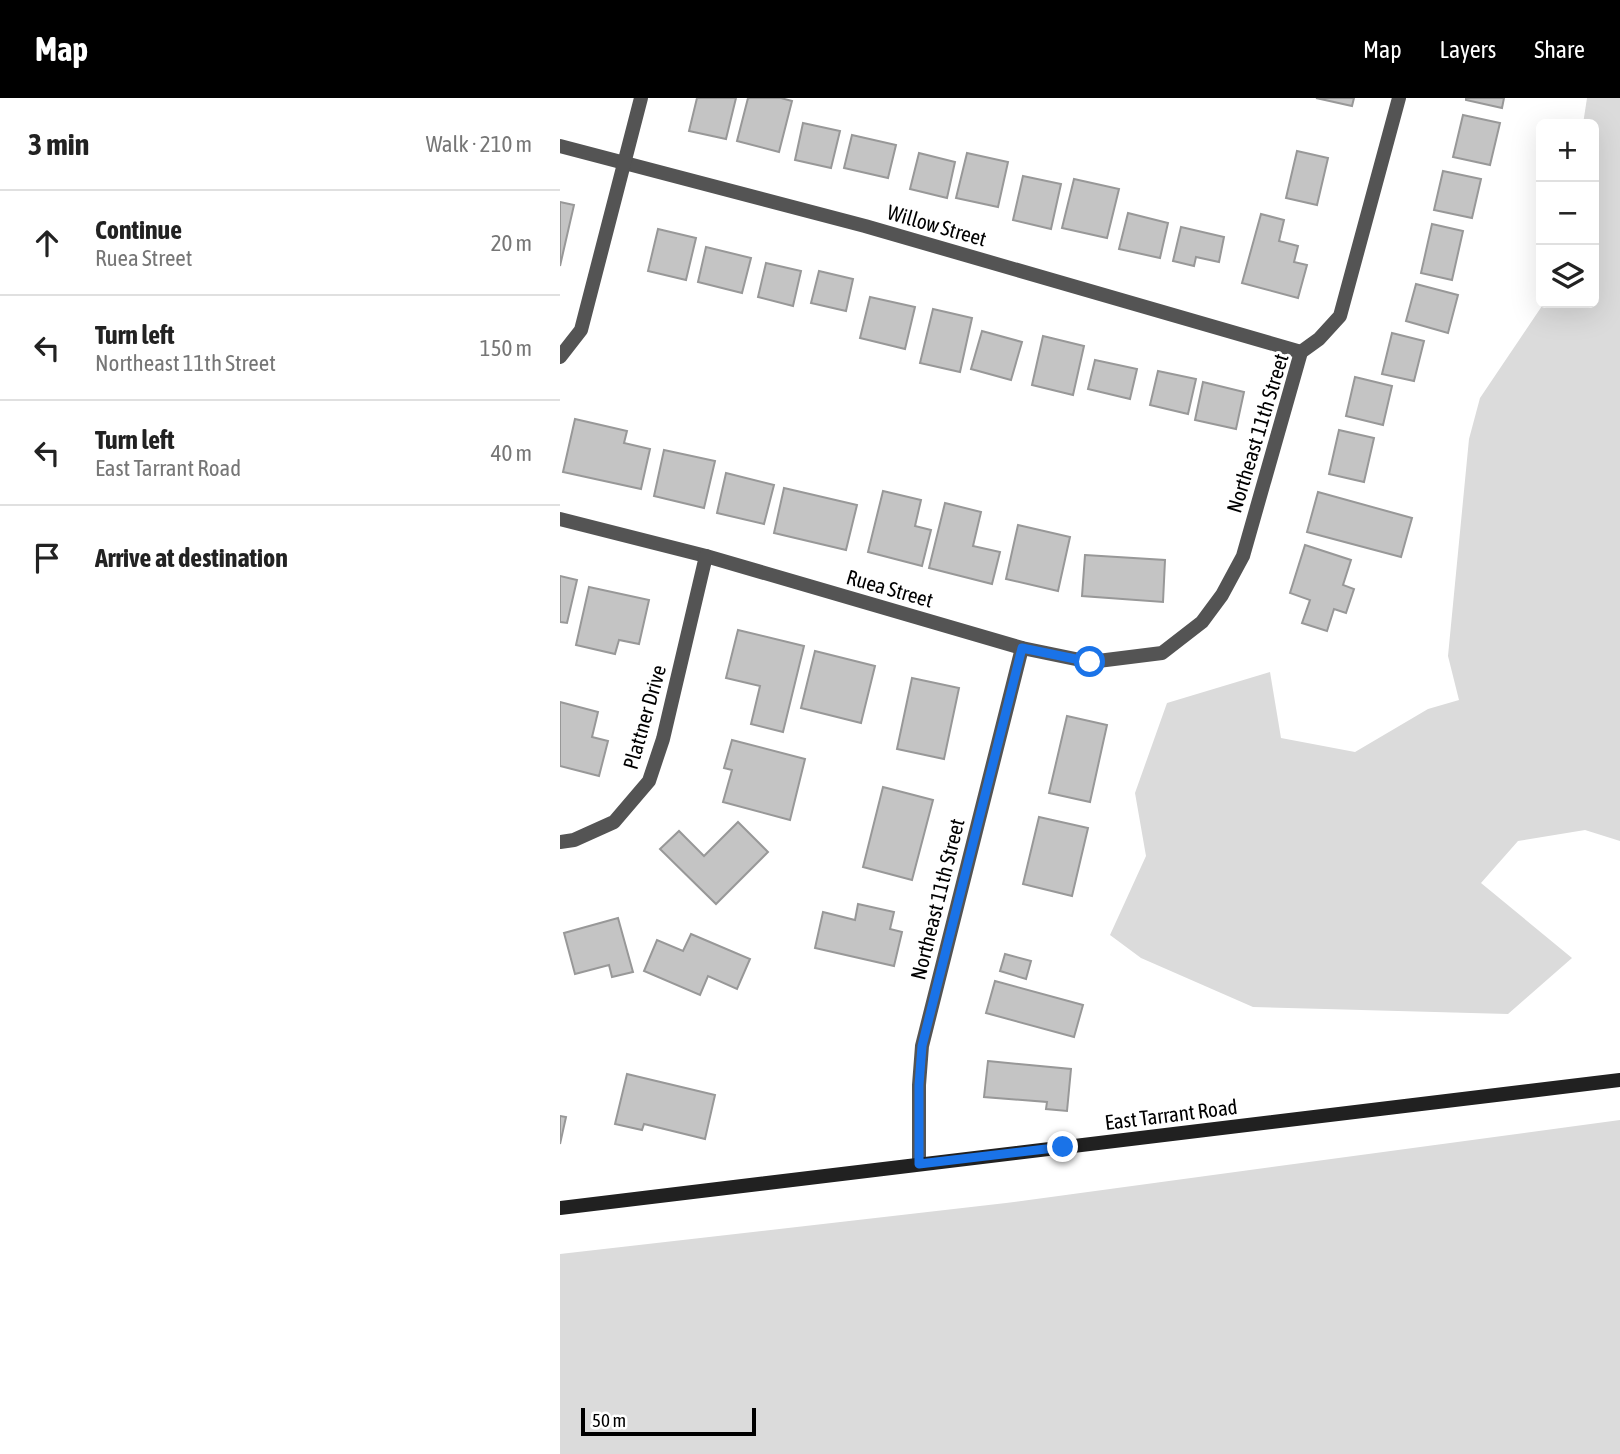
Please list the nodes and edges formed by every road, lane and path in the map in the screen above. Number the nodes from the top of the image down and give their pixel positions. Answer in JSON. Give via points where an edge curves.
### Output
{"nodes":[{"id":1,"x":641,"y":98,"type":"edge"},
{"id":2,"x":1399,"y":98,"type":"edge"},
{"id":3,"x":560,"y":146,"type":"edge"},
{"id":4,"x":624,"y":164,"type":"junction"},
{"id":5,"x":1301,"y":352,"type":"junction"},
{"id":6,"x":560,"y":357,"type":"edge"},
{"id":7,"x":560,"y":519,"type":"edge"},
{"id":8,"x":706,"y":556,"type":"junction"},
{"id":9,"x":1202,"y":622,"type":"joint"},
{"id":10,"x":1022,"y":648,"type":"junction"},
{"id":11,"x":560,"y":842,"type":"edge"},
{"id":12,"x":1620,"y":1080,"type":"edge"},
{"id":13,"x":919,"y":1164,"type":"junction"},
{"id":14,"x":560,"y":1208,"type":"edge"}],
"edges":[{"from":1,"to":4,"type":"street"},
{"from":2,"to":5,"type":"street","name":"Northeast 11th Street","via":[[1340,316]]},
{"from":3,"to":4,"type":"street","name":"Willow Street"},
{"from":4,"to":5,"type":"street","name":"Willow Street","via":[[865,226]]},
{"from":4,"to":6,"type":"street","via":[[581,330]]},
{"from":5,"to":9,"type":"street","name":"Northeast 11th Street","via":[[1243,556]]},
{"from":7,"to":8,"type":"street","name":"Ruea Street"},
{"from":8,"to":10,"type":"street","name":"Ruea Street"},
{"from":8,"to":11,"type":"street","name":"Plattner Drive","via":[[649,781],[614,822]]},
{"from":9,"to":10,"type":"street","name":"Ruea Street","via":[[1161,653],[1090,662]]},
{"from":10,"to":13,"type":"street","name":"Northeast 11th Street","via":[[922,1046]]},
{"from":12,"to":13,"type":"street","name":"East Tarrant Road"},
{"from":13,"to":14,"type":"street","name":"East Tarrant Road"}]}
